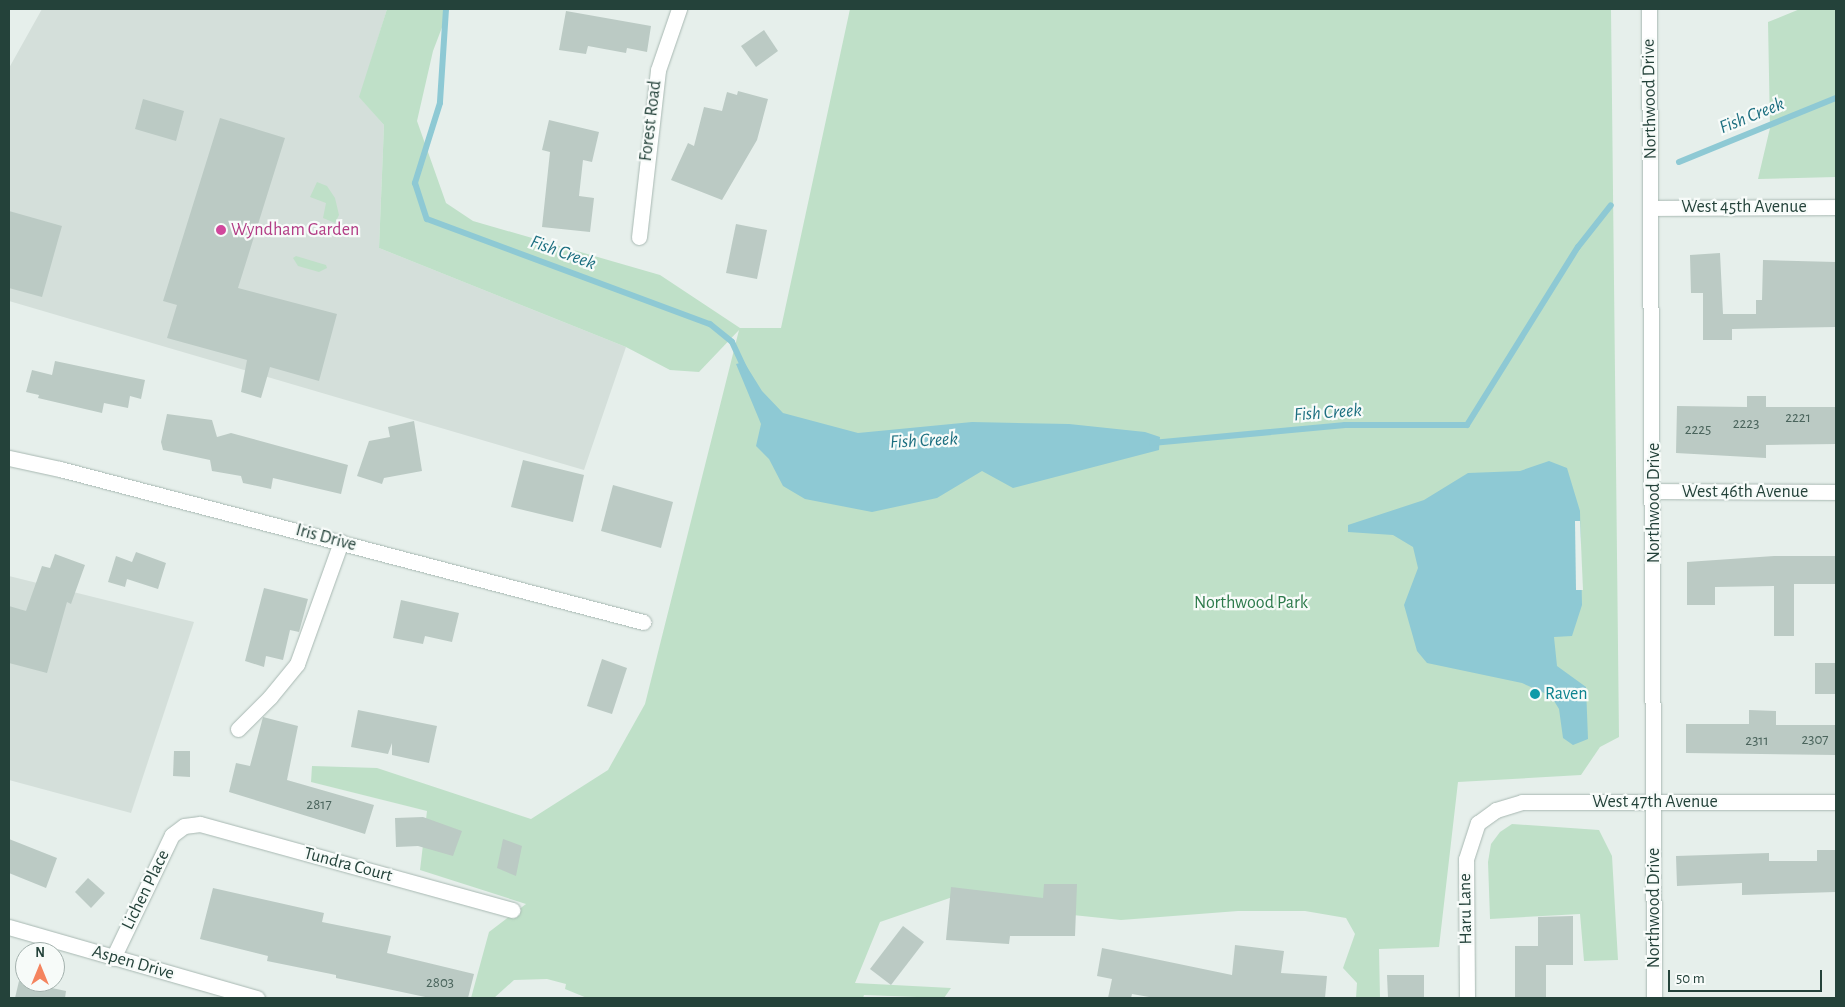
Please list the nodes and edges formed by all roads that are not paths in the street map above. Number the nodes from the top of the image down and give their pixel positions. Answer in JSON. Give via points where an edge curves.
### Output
{"nodes":[{"id":1,"x":679,"y":9,"type":"edge"},
{"id":2,"x":1649,"y":9,"type":"edge"},
{"id":3,"x":1836,"y":207,"type":"edge"},
{"id":4,"x":1652,"y":208,"type":"junction"},
{"id":5,"x":640,"y":237,"type":"dead end"},
{"id":6,"x":9,"y":458,"type":"edge"},
{"id":7,"x":1654,"y":491,"type":"junction"},
{"id":8,"x":1836,"y":492,"type":"edge"},
{"id":9,"x":340,"y":542,"type":"junction"},
{"id":10,"x":643,"y":622,"type":"dead end"},
{"id":11,"x":238,"y":729,"type":"dead end"},
{"id":12,"x":1654,"y":802,"type":"junction"},
{"id":13,"x":1836,"y":802,"type":"edge"},
{"id":14,"x":1478,"y":823,"type":"joint"},
{"id":15,"x":184,"y":826,"type":"joint"},
{"id":16,"x":512,"y":910,"type":"dead end"},
{"id":17,"x":9,"y":927,"type":"edge"},
{"id":18,"x":113,"y":958,"type":"junction"},
{"id":19,"x":257,"y":998,"type":"edge"},
{"id":20,"x":1467,"y":998,"type":"edge"},
{"id":21,"x":1654,"y":998,"type":"edge"}],
"edges":[{"from":1,"to":5,"type":"street","name":"Forest Road","via":[[658,70]]},
{"from":2,"to":4,"type":"street","name":"Northwood Drive"},
{"from":3,"to":4,"type":"street","name":"West 45th Avenue"},
{"from":4,"to":7,"type":"street","name":"Northwood Drive"},
{"from":6,"to":9,"type":"street","name":"Iris Drive","via":[[60,468]]},
{"from":7,"to":8,"type":"street","name":"West 46th Avenue"},
{"from":7,"to":12,"type":"street","name":"Northwood Drive"},
{"from":9,"to":10,"type":"street","name":"Iris Drive"},
{"from":9,"to":11,"type":"street","via":[[297,664]]},
{"from":12,"to":13,"type":"street","name":"West 47th Avenue"},
{"from":12,"to":14,"type":"street","name":"West 47th Avenue","via":[[1522,802],[1496,810]]},
{"from":12,"to":21,"type":"street","name":"Northwood Drive"},
{"from":14,"to":20,"type":"street","name":"Haru Lane","via":[[1466,859]]},
{"from":15,"to":16,"type":"street","name":"Tundra Court","via":[[200,824]]},
{"from":15,"to":18,"type":"street","name":"Lichen Place","via":[[172,835]]},
{"from":17,"to":18,"type":"street","name":"Aspen Drive"},
{"from":18,"to":19,"type":"street","name":"Aspen Drive"}]}
